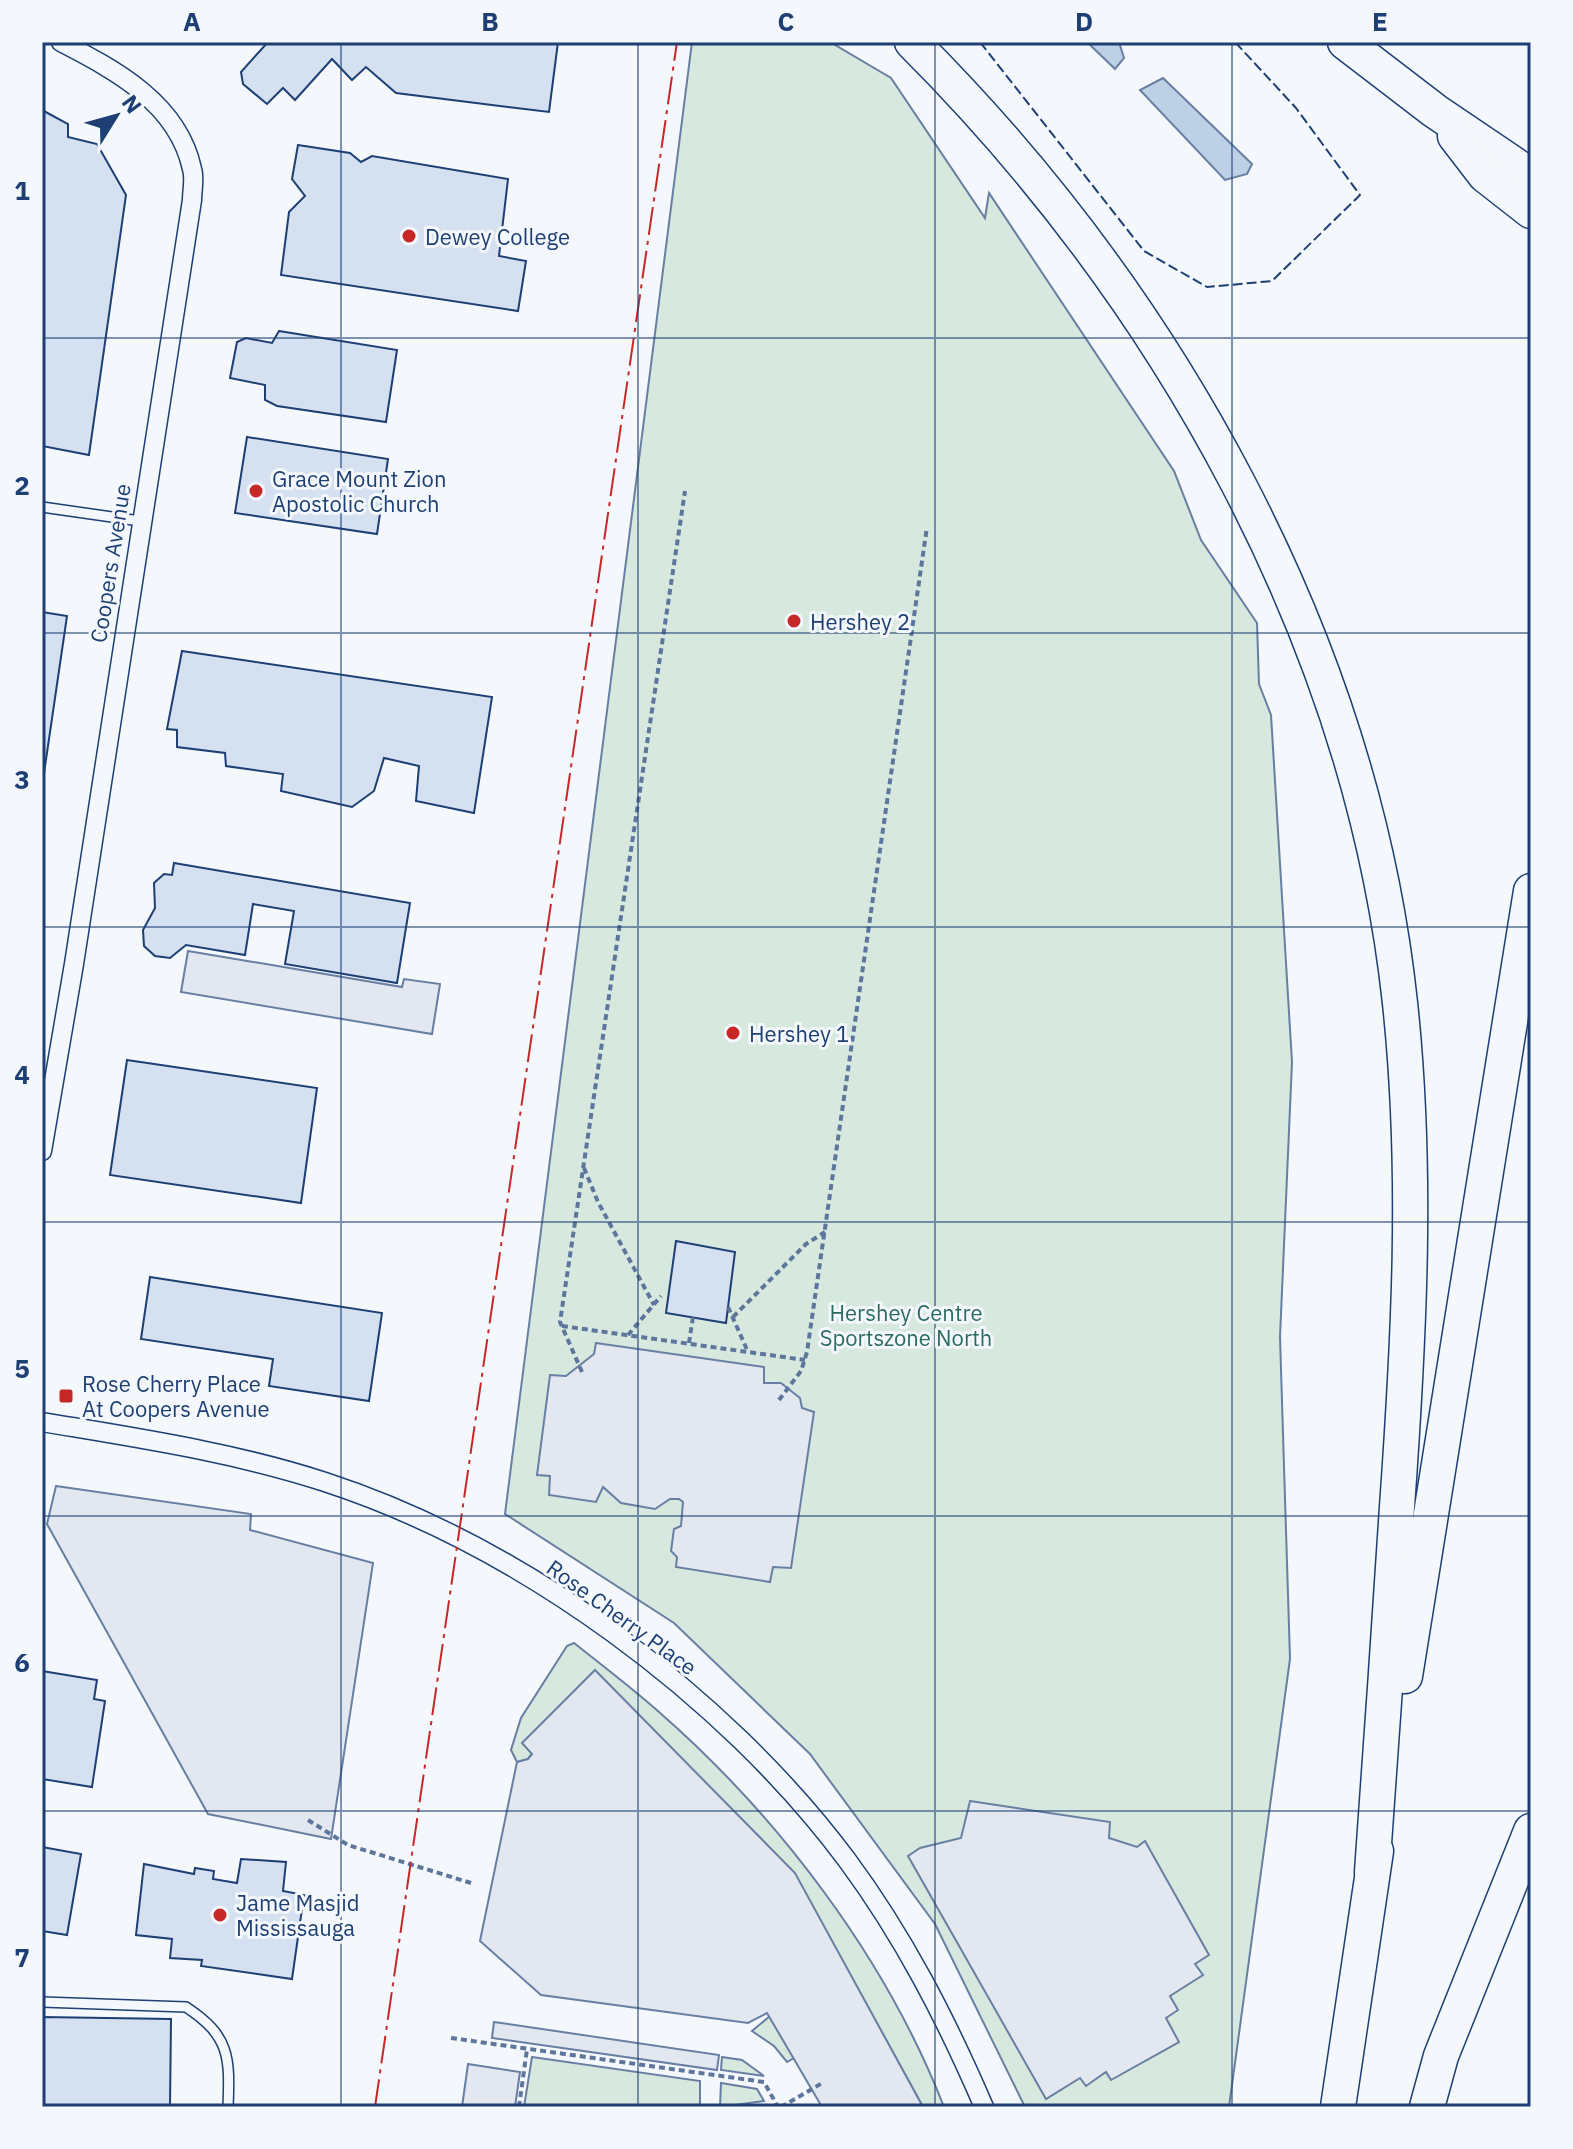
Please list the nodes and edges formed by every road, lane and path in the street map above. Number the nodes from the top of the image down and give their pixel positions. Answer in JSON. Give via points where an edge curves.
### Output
{"nodes":[{"id":1,"x":61,"y":42,"type":"edge"},
{"id":2,"x":912,"y":42,"type":"edge"},
{"id":3,"x":1345,"y":42,"type":"edge"},
{"id":4,"x":1435,"y":111,"type":"junction"},
{"id":5,"x":1531,"y":176,"type":"edge"},
{"id":6,"x":1531,"y":211,"type":"edge"},
{"id":7,"x":685,"y":491,"type":"dead end"},
{"id":8,"x":42,"y":507,"type":"edge"},
{"id":9,"x":140,"y":521,"type":"junction"},
{"id":10,"x":927,"y":527,"type":"dead end"},
{"id":11,"x":1531,"y":891,"type":"edge"},
{"id":12,"x":42,"y":1151,"type":"edge"},
{"id":13,"x":584,"y":1166,"type":"junction"},
{"id":14,"x":825,"y":1232,"type":"junction"},
{"id":15,"x":661,"y":1296,"type":"dead end"},
{"id":16,"x":654,"y":1305,"type":"junction"},
{"id":17,"x":728,"y":1307,"type":"dead end"},
{"id":18,"x":693,"y":1317,"type":"dead end"},
{"id":19,"x":733,"y":1317,"type":"junction"},
{"id":20,"x":562,"y":1326,"type":"junction"},
{"id":21,"x":628,"y":1335,"type":"junction"},
{"id":22,"x":688,"y":1344,"type":"junction"},
{"id":23,"x":748,"y":1352,"type":"junction"},
{"id":24,"x":805,"y":1360,"type":"junction"},
{"id":25,"x":582,"y":1372,"type":"dead end"},
{"id":26,"x":779,"y":1400,"type":"dead end"},
{"id":27,"x":42,"y":1422,"type":"edge"},
{"id":28,"x":308,"y":1820,"type":"dead end"},
{"id":29,"x":1531,"y":1831,"type":"edge"},
{"id":30,"x":1372,"y":1872,"type":"junction"},
{"id":31,"x":471,"y":1883,"type":"dead end"},
{"id":32,"x":42,"y":2002,"type":"edge"},
{"id":33,"x":451,"y":2038,"type":"dead end"},
{"id":34,"x":527,"y":2049,"type":"junction"},
{"id":35,"x":824,"y":2082,"type":"dead end"},
{"id":36,"x":228,"y":2107,"type":"edge"},
{"id":37,"x":519,"y":2107,"type":"edge"},
{"id":38,"x":779,"y":2107,"type":"edge"},
{"id":39,"x":984,"y":2107,"type":"edge"},
{"id":40,"x":1338,"y":2107,"type":"edge"},
{"id":41,"x":1427,"y":2107,"type":"edge"}],
"edges":[{"from":1,"to":9,"type":"street","name":"Coopers Avenue","via":[[128,79],[154,101],[193,169]]},
{"from":2,"to":30,"type":"highway","via":[[978,108],[1069,218],[1185,386],[1286,584],[1357,788],[1383,894],[1400,1003],[1410,1156],[1410,1312]]},
{"from":3,"to":4,"type":"highway"},
{"from":4,"to":5,"type":"highway"},
{"from":4,"to":6,"type":"highway","via":[[1485,175]]},
{"from":7,"to":13,"type":"path"},
{"from":8,"to":9,"type":"lane"},
{"from":9,"to":12,"type":"street","name":"Coopers Avenue"},
{"from":10,"to":14,"type":"path"},
{"from":11,"to":30,"type":"highway"},
{"from":13,"to":16,"type":"path"},
{"from":13,"to":20,"type":"path"},
{"from":14,"to":19,"type":"path","via":[[806,1244]]},
{"from":14,"to":24,"type":"path"},
{"from":15,"to":16,"type":"path"},
{"from":16,"to":21,"type":"path"},
{"from":17,"to":19,"type":"path"},
{"from":18,"to":22,"type":"path"},
{"from":19,"to":23,"type":"path"},
{"from":20,"to":21,"type":"path"},
{"from":20,"to":25,"type":"path"},
{"from":21,"to":22,"type":"path"},
{"from":22,"to":23,"type":"path"},
{"from":23,"to":24,"type":"path"},
{"from":24,"to":26,"type":"path"},
{"from":27,"to":39,"type":"street","name":"Rose Cherry Place","via":[[187,1446],[327,1483],[469,1544],[630,1648],[755,1755],[845,1858],[914,1962]]},
{"from":28,"to":31,"type":"path","via":[[348,1845]]},
{"from":29,"to":41,"type":"highway","via":[[1441,2056]]},
{"from":30,"to":40,"type":"highway"},
{"from":32,"to":36,"type":"lane","via":[[186,2007],[223,2040],[230,2065]]},
{"from":33,"to":34,"type":"path"},
{"from":34,"to":37,"type":"path"},
{"from":34,"to":38,"type":"path","via":[[764,2082]]},
{"from":35,"to":38,"type":"path"}]}
